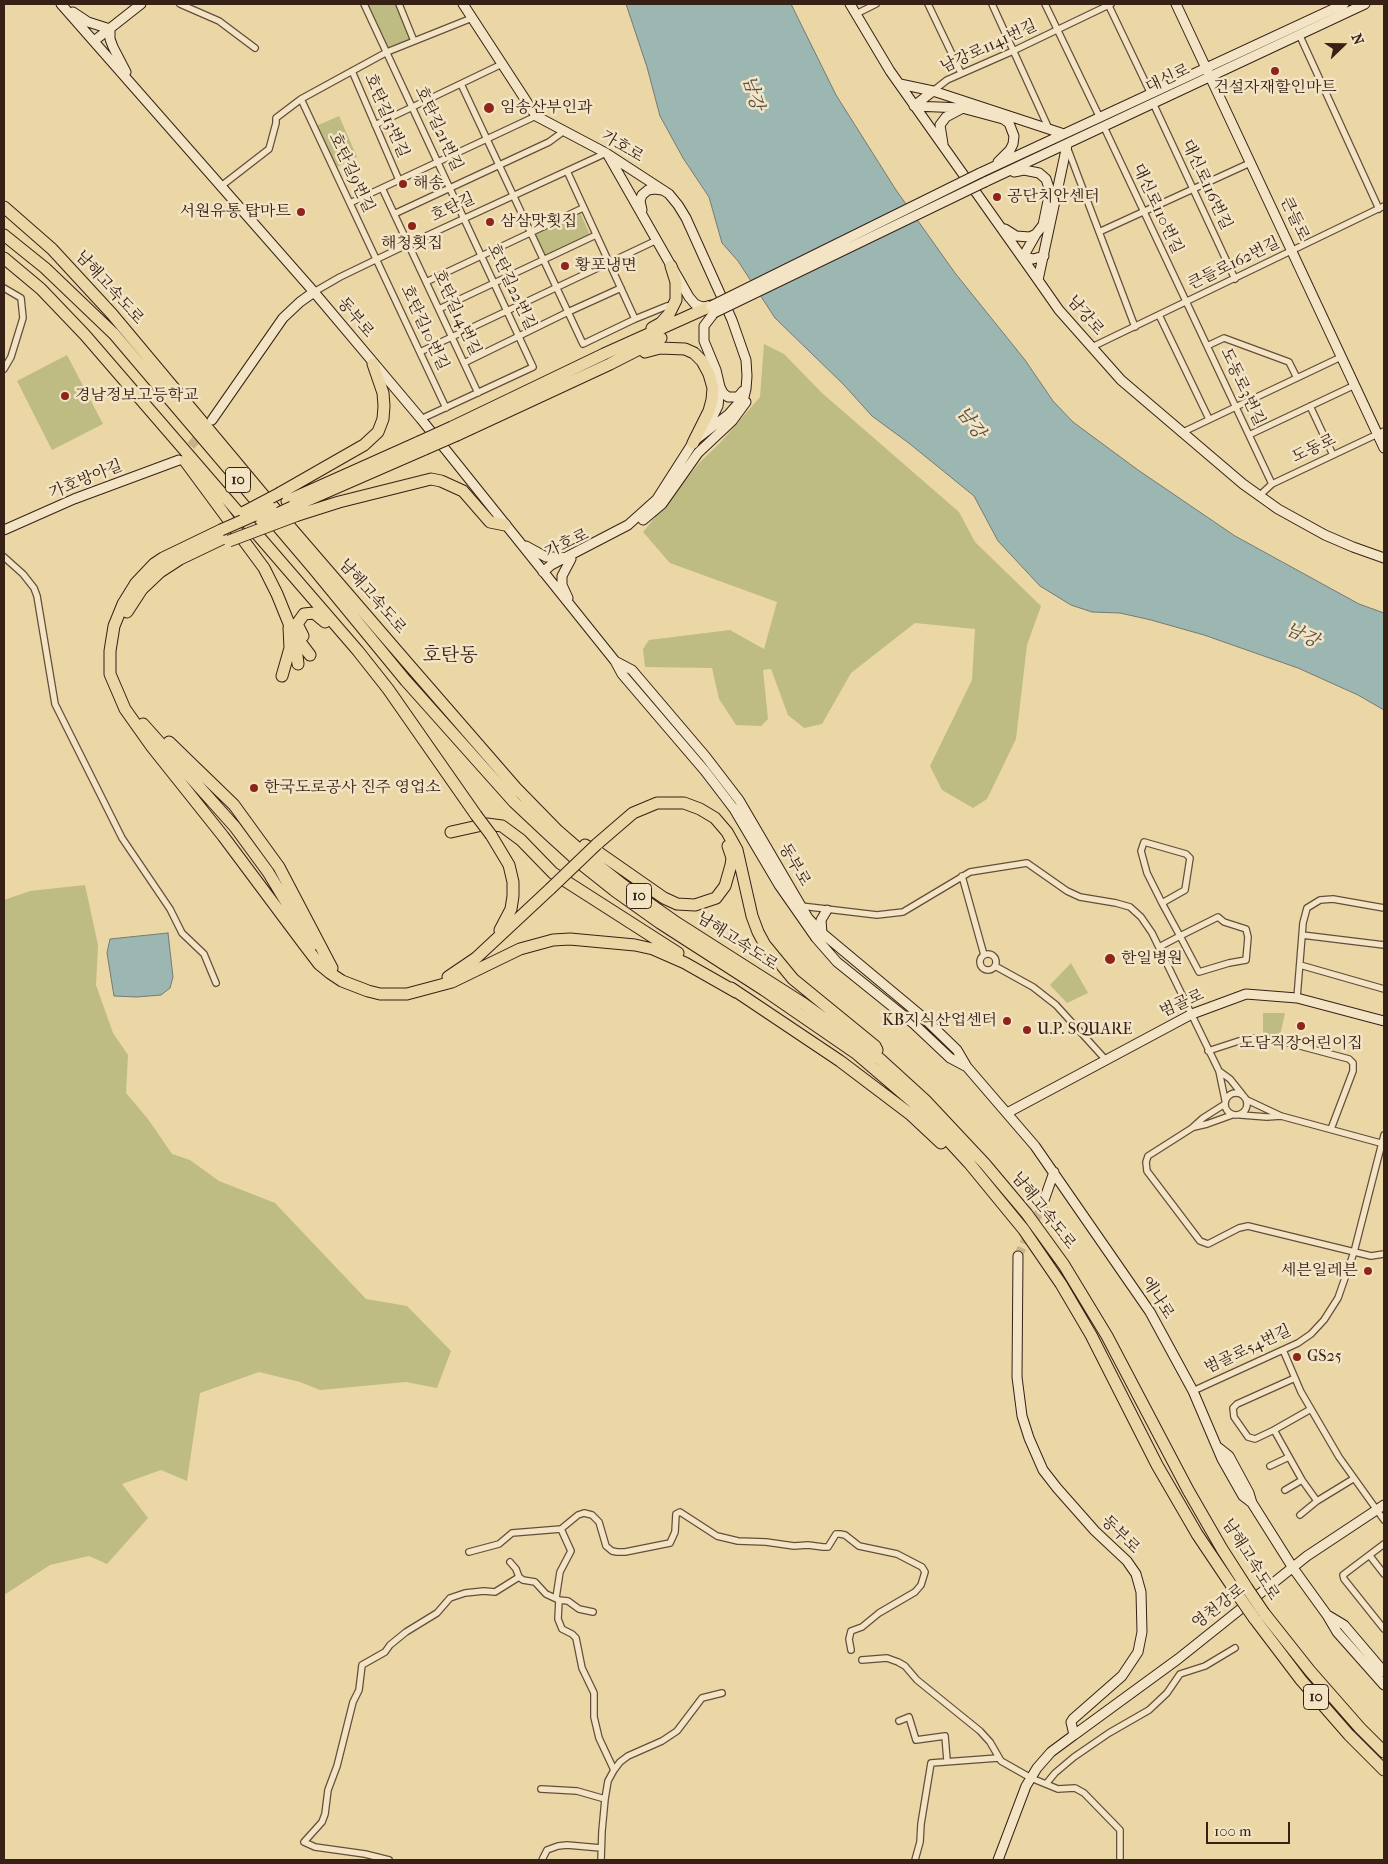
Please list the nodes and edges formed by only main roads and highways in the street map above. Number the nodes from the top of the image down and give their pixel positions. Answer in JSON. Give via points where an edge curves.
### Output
{"nodes":[{"id":1,"x":4,"y":207,"type":"edge"},
{"id":2,"x":4,"y":235,"type":"edge"},
{"id":3,"x":4,"y":258,"type":"edge"},
{"id":4,"x":671,"y":266,"type":"road end"},
{"id":5,"x":713,"y":310,"type":"road end"},
{"id":6,"x":607,"y":359,"type":"junction"},
{"id":7,"x":373,"y":364,"type":"road end"},
{"id":8,"x":144,"y":404,"type":"junction"},
{"id":9,"x":693,"y":443,"type":"road end"},
{"id":10,"x":289,"y":504,"type":"junction"},
{"id":11,"x":505,"y":524,"type":"road end"},
{"id":12,"x":223,"y":534,"type":"junction"},
{"id":13,"x":196,"y":547,"type":"junction"},
{"id":14,"x":288,"y":621,"type":"junction"},
{"id":15,"x":295,"y":635,"type":"junction"},
{"id":16,"x":376,"y":674,"type":"junction"},
{"id":17,"x":558,"y":831,"type":"junction"},
{"id":18,"x":450,"y":832,"type":"dead end"},
{"id":19,"x":599,"y":846,"type":"junction"},
{"id":20,"x":553,"y":890,"type":"junction"},
{"id":21,"x":464,"y":967,"type":"junction"},
{"id":22,"x":438,"y":986,"type":"junction"},
{"id":23,"x":736,"y":992,"type":"junction"},
{"id":24,"x":880,"y":1059,"type":"junction"},
{"id":25,"x":1003,"y":1203,"type":"junction"},
{"id":26,"x":1243,"y":1592,"type":"junction"},
{"id":27,"x":1259,"y":1615,"type":"junction"},
{"id":28,"x":1384,"y":1752,"type":"edge"},
{"id":29,"x":1384,"y":1770,"type":"edge"}],
"edges":[{"from":1,"to":17,"type":"highway","name":"남해고속도로","number":"10","via":[[52,249],[112,314],[291,528],[516,788]]},
{"from":2,"to":25,"type":"highway","name":"남해고속도로","number":"10","via":[[46,268],[114,334],[406,681],[514,802],[615,891],[857,1054],[913,1102]]},
{"from":3,"to":8,"type":"highway","via":[[85,335]]},
{"from":4,"to":6,"type":"highway","via":[[677,291],[674,305],[661,324]]},
{"from":5,"to":6,"type":"highway"},
{"from":6,"to":9,"type":"highway","via":[[660,348],[685,349],[694,353],[709,374],[713,388],[709,412]]},
{"from":6,"to":10,"type":"highway","bridge":true},
{"from":7,"to":10,"type":"highway","via":[[384,406],[378,432]]},
{"from":8,"to":14,"type":"highway","via":[[264,568]]},
{"from":8,"to":16,"type":"highway"},
{"from":10,"to":11,"type":"highway","via":[[321,506],[431,480],[463,491],[490,522]]},
{"from":10,"to":12,"type":"highway","bridge":true},
{"from":10,"to":12,"type":"highway","bridge":true},
{"from":12,"to":13,"type":"highway"},
{"from":13,"to":21,"type":"highway","via":[[150,581],[132,602],[120,629],[116,655],[120,682],[138,719],[235,827],[268,872],[313,947],[332,968],[363,986],[395,990],[433,984]]},
{"from":13,"to":22,"type":"highway","via":[[154,564],[122,604],[114,626],[109,663],[110,674],[125,709],[319,964],[354,987],[380,994],[407,994]]},
{"from":14,"to":15,"type":"highway"},
{"from":14,"to":15,"type":"highway","via":[[288,669]]},
{"from":15,"to":16,"type":"highway","via":[[312,653],[298,626],[300,618],[307,612],[314,613],[354,656]]},
{"from":16,"to":21,"type":"highway","bridge":true,"via":[[509,865],[514,882],[508,917]]},
{"from":17,"to":19,"type":"highway","via":[[598,852],[650,889],[678,904],[695,905],[716,898],[731,865],[727,841],[719,830],[686,810],[647,814]]},
{"from":17,"to":24,"type":"highway","name":"남해고속도로","number":"10","via":[[623,885],[804,1004]]},
{"from":18,"to":23,"type":"highway","via":[[487,824],[502,826],[521,840],[553,873]]},
{"from":19,"to":20,"type":"highway","bridge":true},
{"from":19,"to":24,"type":"highway","via":[[629,816],[657,803],[684,803],[715,818],[737,850],[752,916],[765,945],[794,979],[875,1046]]},
{"from":20,"to":21,"type":"highway"},
{"from":20,"to":22,"type":"highway","via":[[469,970]]},
{"from":22,"to":23,"type":"highway","via":[[520,949],[570,938],[653,949]]},
{"from":23,"to":25,"type":"highway","via":[[840,1061],[910,1114],[984,1190]]},
{"from":24,"to":26,"type":"highway","name":"남해고속도로","number":"10","via":[[925,1100],[985,1164],[1064,1265],[1107,1336]]},
{"from":25,"to":26,"type":"highway","name":"남해고속도로","number":"10","via":[[1061,1284],[1156,1465],[1197,1534]]},
{"from":26,"to":27,"type":"highway","name":"남해고속도로","number":"10","bridge":true},
{"from":27,"to":28,"type":"highway","name":"남해고속도로","number":"10"},
{"from":27,"to":29,"type":"highway","name":"남해고속도로","number":"10","via":[[1301,1680]]}]}
